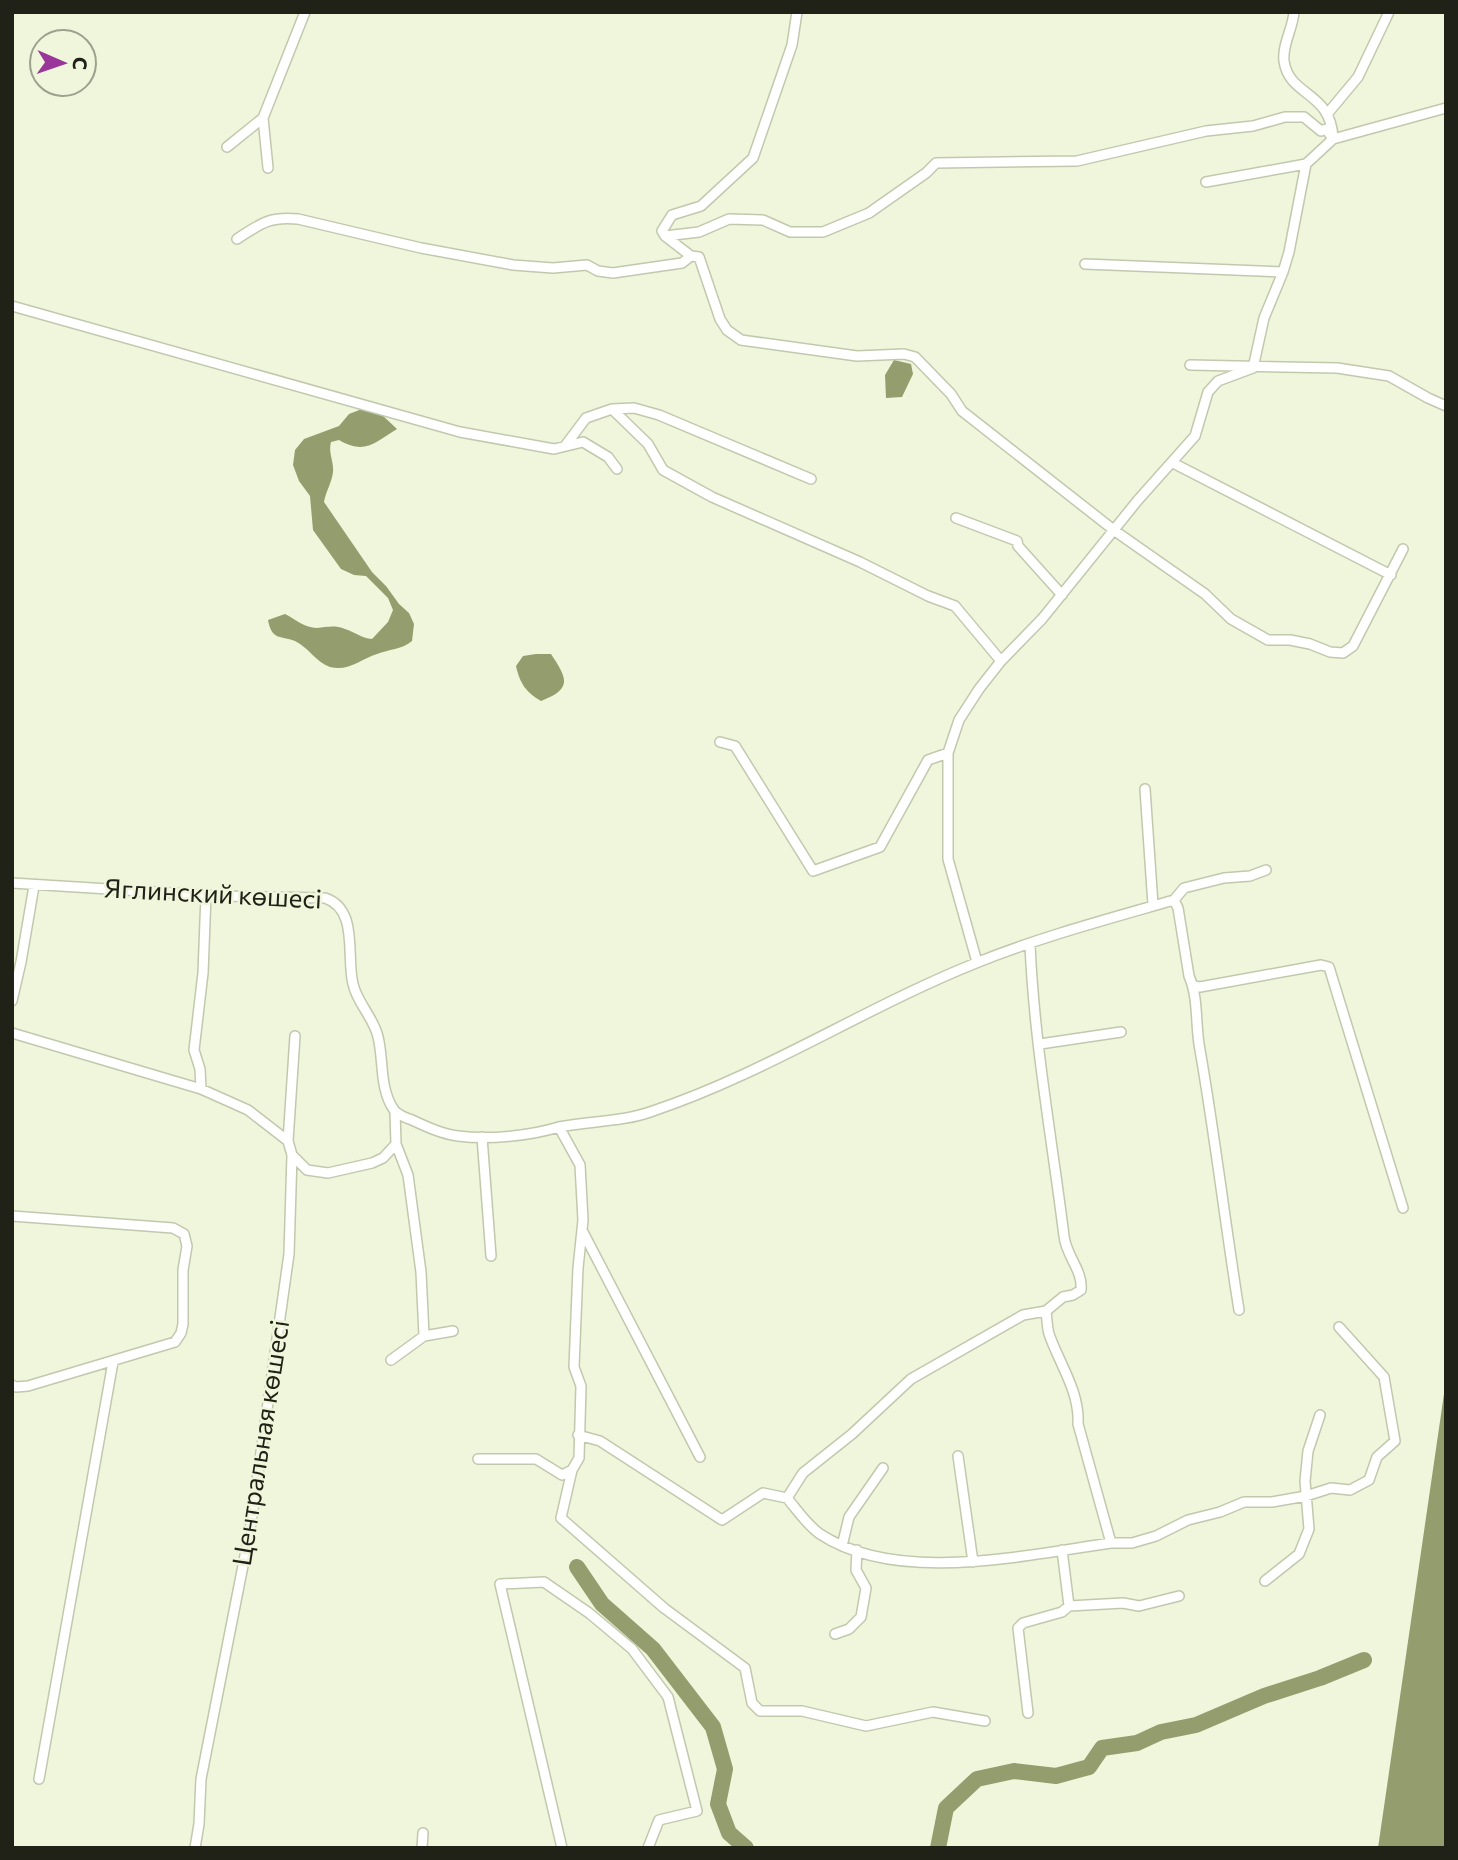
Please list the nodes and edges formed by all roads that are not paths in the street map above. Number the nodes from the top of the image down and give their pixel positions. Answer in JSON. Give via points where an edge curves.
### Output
{"nodes":[{"id":1,"x":305,"y":12,"type":"edge"},
{"id":2,"x":797,"y":12,"type":"edge"},
{"id":3,"x":1294,"y":12,"type":"edge"},
{"id":4,"x":1389,"y":12,"type":"edge"},
{"id":5,"x":1446,"y":108,"type":"edge"},
{"id":6,"x":1328,"y":113,"type":"junction"},
{"id":7,"x":263,"y":118,"type":"junction"},
{"id":8,"x":1333,"y":139,"type":"junction"},
{"id":9,"x":227,"y":147,"type":"dead end"},
{"id":10,"x":1306,"y":164,"type":"junction"},
{"id":11,"x":268,"y":168,"type":"dead end"},
{"id":12,"x":1206,"y":182,"type":"dead end"},
{"id":13,"x":665,"y":236,"type":"junction"},
{"id":14,"x":237,"y":239,"type":"dead end"},
{"id":15,"x":691,"y":256,"type":"junction"},
{"id":16,"x":1085,"y":264,"type":"dead end"},
{"id":17,"x":1283,"y":272,"type":"junction"},
{"id":18,"x":12,"y":306,"type":"edge"},
{"id":19,"x":1190,"y":365,"type":"dead end"},
{"id":20,"x":1253,"y":368,"type":"junction"},
{"id":21,"x":1446,"y":406,"type":"edge"},
{"id":22,"x":612,"y":409,"type":"junction"},
{"id":23,"x":565,"y":447,"type":"junction"},
{"id":24,"x":1173,"y":463,"type":"junction"},
{"id":25,"x":617,"y":469,"type":"dead end"},
{"id":26,"x":811,"y":479,"type":"dead end"},
{"id":27,"x":956,"y":518,"type":"dead end"},
{"id":28,"x":1115,"y":531,"type":"junction"},
{"id":29,"x":1404,"y":549,"type":"dead end"},
{"id":30,"x":1391,"y":575,"type":"junction"},
{"id":31,"x":1062,"y":595,"type":"junction"},
{"id":32,"x":1001,"y":661,"type":"junction"},
{"id":33,"x":720,"y":741,"type":"dead end"},
{"id":34,"x":948,"y":753,"type":"junction"},
{"id":35,"x":1145,"y":789,"type":"dead end"},
{"id":36,"x":1266,"y":870,"type":"dead end"},
{"id":37,"x":12,"y":883,"type":"edge"},
{"id":38,"x":34,"y":886,"type":"junction"},
{"id":39,"x":206,"y":895,"type":"junction"},
{"id":40,"x":1174,"y":900,"type":"junction"},
{"id":41,"x":1153,"y":905,"type":"junction"},
{"id":42,"x":1030,"y":944,"type":"junction"},
{"id":43,"x":976,"y":962,"type":"junction"},
{"id":44,"x":1194,"y":986,"type":"junction"},
{"id":45,"x":12,"y":1001,"type":"edge"},
{"id":46,"x":1121,"y":1032,"type":"dead end"},
{"id":47,"x":12,"y":1033,"type":"edge"},
{"id":48,"x":295,"y":1036,"type":"dead end"},
{"id":49,"x":1040,"y":1044,"type":"junction"},
{"id":50,"x":201,"y":1089,"type":"junction"},
{"id":51,"x":395,"y":1112,"type":"junction"},
{"id":52,"x":559,"y":1127,"type":"junction"},
{"id":53,"x":482,"y":1137,"type":"junction"},
{"id":54,"x":288,"y":1141,"type":"junction"},
{"id":55,"x":396,"y":1144,"type":"junction"},
{"id":56,"x":292,"y":1155,"type":"junction"},
{"id":57,"x":1403,"y":1208,"type":"dead end"},
{"id":58,"x":12,"y":1216,"type":"edge"},
{"id":59,"x":583,"y":1232,"type":"junction"},
{"id":60,"x":491,"y":1256,"type":"dead end"},
{"id":61,"x":1239,"y":1310,"type":"dead end"},
{"id":62,"x":1046,"y":1311,"type":"junction"},
{"id":63,"x":1339,"y":1327,"type":"dead end"},
{"id":64,"x":453,"y":1331,"type":"dead end"},
{"id":65,"x":424,"y":1336,"type":"junction"},
{"id":66,"x":391,"y":1360,"type":"dead end"},
{"id":67,"x":113,"y":1362,"type":"junction"},
{"id":68,"x":12,"y":1385,"type":"edge"},
{"id":69,"x":1320,"y":1415,"type":"dead end"},
{"id":70,"x":578,"y":1435,"type":"junction"},
{"id":71,"x":958,"y":1457,"type":"dead end"},
{"id":72,"x":700,"y":1458,"type":"dead end"},
{"id":73,"x":478,"y":1459,"type":"dead end"},
{"id":74,"x":883,"y":1468,"type":"dead end"},
{"id":75,"x":572,"y":1470,"type":"junction"},
{"id":76,"x":1306,"y":1496,"type":"junction"},
{"id":77,"x":787,"y":1498,"type":"junction"},
{"id":78,"x":1111,"y":1543,"type":"junction"},
{"id":79,"x":842,"y":1545,"type":"junction"},
{"id":80,"x":857,"y":1550,"type":"junction"},
{"id":81,"x":1062,"y":1550,"type":"junction"},
{"id":82,"x":974,"y":1562,"type":"junction"},
{"id":83,"x":1265,"y":1581,"type":"dead end"},
{"id":84,"x":1179,"y":1596,"type":"dead end"},
{"id":85,"x":1069,"y":1606,"type":"junction"},
{"id":86,"x":835,"y":1634,"type":"dead end"},
{"id":87,"x":1028,"y":1713,"type":"dead end"},
{"id":88,"x":985,"y":1721,"type":"dead end"},
{"id":89,"x":38,"y":1779,"type":"dead end"},
{"id":90,"x":423,"y":1833,"type":"dead end"},
{"id":91,"x":195,"y":1848,"type":"edge"},
{"id":92,"x":422,"y":1848,"type":"edge"},
{"id":93,"x":562,"y":1848,"type":"edge"},
{"id":94,"x":648,"y":1848,"type":"edge"}],
"edges":[{"from":1,"to":7,"type":"street"},
{"from":2,"to":13,"type":"street","via":[[792,45],[753,158],[701,206],[673,215],[662,231]]},
{"from":3,"to":6,"type":"street","via":[[1284,59],[1288,74]]},
{"from":4,"to":6,"type":"street","via":[[1358,77]]},
{"from":5,"to":8,"type":"street"},
{"from":6,"to":8,"type":"street"},
{"from":7,"to":9,"type":"street"},
{"from":7,"to":11,"type":"street"},
{"from":8,"to":10,"type":"street"},
{"from":8,"to":13,"type":"street","via":[[1326,129],[1321,131],[1304,117],[1284,117],[1077,161],[936,163],[869,213],[823,232],[790,232],[763,220],[729,219],[699,232]]},
{"from":10,"to":12,"type":"street"},
{"from":10,"to":17,"type":"street"},
{"from":13,"to":15,"type":"street"},
{"from":14,"to":15,"type":"street","via":[[277,217],[513,265],[587,265],[613,273],[660,268]]},
{"from":15,"to":28,"type":"street","via":[[699,257],[720,319],[741,340],[857,356],[915,356],[962,411]]},
{"from":16,"to":17,"type":"street"},
{"from":17,"to":20,"type":"street","via":[[1264,318]]},
{"from":18,"to":23,"type":"street","via":[[460,432],[554,449]]},
{"from":19,"to":20,"type":"street"},
{"from":20,"to":21,"type":"street","via":[[1337,368],[1389,376]]},
{"from":20,"to":24,"type":"street","via":[[1218,381],[1208,392],[1195,436]]},
{"from":22,"to":23,"type":"street","via":[[586,418]]},
{"from":22,"to":26,"type":"street","via":[[634,408],[659,415]]},
{"from":22,"to":32,"type":"street","via":[[648,444],[663,470],[712,497],[955,606]]},
{"from":23,"to":25,"type":"street","via":[[583,442]]},
{"from":24,"to":28,"type":"street"},
{"from":24,"to":30,"type":"street"},
{"from":27,"to":31,"type":"street","via":[[1017,541]]},
{"from":28,"to":30,"type":"street","via":[[1260,636],[1330,652],[1343,653],[1353,646]]},
{"from":28,"to":31,"type":"street"},
{"from":29,"to":30,"type":"street"},
{"from":31,"to":32,"type":"street"},
{"from":32,"to":34,"type":"street","via":[[959,720]]},
{"from":33,"to":34,"type":"street","via":[[735,746],[813,871],[880,847],[929,760]]},
{"from":34,"to":43,"type":"street","via":[[948,859]]},
{"from":35,"to":41,"type":"street"},
{"from":36,"to":40,"type":"street","via":[[1184,888]]},
{"from":37,"to":38,"type":"street","name":"Яглинский көшесі"},
{"from":38,"to":39,"type":"street","name":"Яглинский көшесі"},
{"from":38,"to":45,"type":"street"},
{"from":39,"to":50,"type":"street","via":[[194,1050]]},
{"from":39,"to":51,"type":"street","name":"Яглинский көшесі","via":[[335,901],[350,934],[353,984],[378,1034],[385,1091]]},
{"from":40,"to":41,"type":"street"},
{"from":40,"to":44,"type":"street"},
{"from":41,"to":42,"type":"street"},
{"from":42,"to":43,"type":"street"},
{"from":42,"to":49,"type":"street"},
{"from":43,"to":52,"type":"street","via":[[742,1076],[652,1112]]},
{"from":44,"to":57,"type":"street","via":[[1329,967]]},
{"from":44,"to":61,"type":"street"},
{"from":46,"to":49,"type":"street"},
{"from":47,"to":50,"type":"street"},
{"from":48,"to":54,"type":"street","name":"Центральная көшесі"},
{"from":49,"to":62,"type":"street","via":[[1065,1247],[1082,1279],[1081,1290]]},
{"from":50,"to":54,"type":"street","via":[[248,1110]]},
{"from":51,"to":53,"type":"street","via":[[432,1130]]},
{"from":51,"to":55,"type":"street"},
{"from":52,"to":53,"type":"street"},
{"from":52,"to":59,"type":"street","via":[[580,1165]]},
{"from":53,"to":60,"type":"street"},
{"from":54,"to":56,"type":"street","name":"Центральная көшесі"},
{"from":55,"to":56,"type":"street","via":[[383,1158],[328,1173],[307,1170]]},
{"from":55,"to":65,"type":"street","via":[[408,1175]]},
{"from":56,"to":91,"type":"street","name":"Центральная көшесі","via":[[289,1254],[250,1530],[201,1779]]},
{"from":58,"to":67,"type":"street","via":[[173,1228],[184,1234],[181,1333],[175,1342]]},
{"from":59,"to":70,"type":"street","via":[[574,1367],[580,1386]]},
{"from":59,"to":72,"type":"street"},
{"from":62,"to":77,"type":"street","via":[[1023,1315],[911,1379],[803,1473]]},
{"from":62,"to":78,"type":"street","via":[[1049,1333],[1079,1412],[1078,1424]]},
{"from":63,"to":76,"type":"street","via":[[1384,1377],[1395,1441],[1377,1457],[1369,1480],[1350,1490],[1331,1488]]},
{"from":64,"to":65,"type":"street"},
{"from":65,"to":66,"type":"street"},
{"from":67,"to":68,"type":"street","via":[[28,1386]]},
{"from":67,"to":89,"type":"street"},
{"from":69,"to":76,"type":"street","via":[[1308,1451]]},
{"from":70,"to":75,"type":"street","via":[[579,1458]]},
{"from":70,"to":77,"type":"street","via":[[600,1441],[722,1520],[763,1493]]},
{"from":71,"to":82,"type":"street"},
{"from":73,"to":75,"type":"street","via":[[536,1459],[562,1475]]},
{"from":74,"to":79,"type":"street","via":[[849,1517]]},
{"from":75,"to":88,"type":"street","via":[[561,1518],[664,1608],[745,1668],[751,1703],[760,1712],[802,1712],[866,1726],[933,1712]]},
{"from":76,"to":78,"type":"street","via":[[1244,1502],[1188,1520],[1157,1536]]},
{"from":76,"to":83,"type":"street","via":[[1309,1529],[1299,1554]]},
{"from":77,"to":79,"type":"street","via":[[817,1532]]},
{"from":78,"to":81,"type":"street"},
{"from":79,"to":80,"type":"street"},
{"from":80,"to":82,"type":"street","via":[[885,1559]]},
{"from":80,"to":86,"type":"street","via":[[856,1570],[866,1588],[861,1617]]},
{"from":81,"to":82,"type":"street"},
{"from":81,"to":85,"type":"street"},
{"from":84,"to":85,"type":"street","via":[[1139,1606]]},
{"from":85,"to":87,"type":"street","via":[[1018,1628]]},
{"from":90,"to":92,"type":"street"},
{"from":93,"to":94,"type":"street","via":[[500,1584],[544,1582],[632,1649],[668,1697],[697,1811],[659,1820]]}]}
